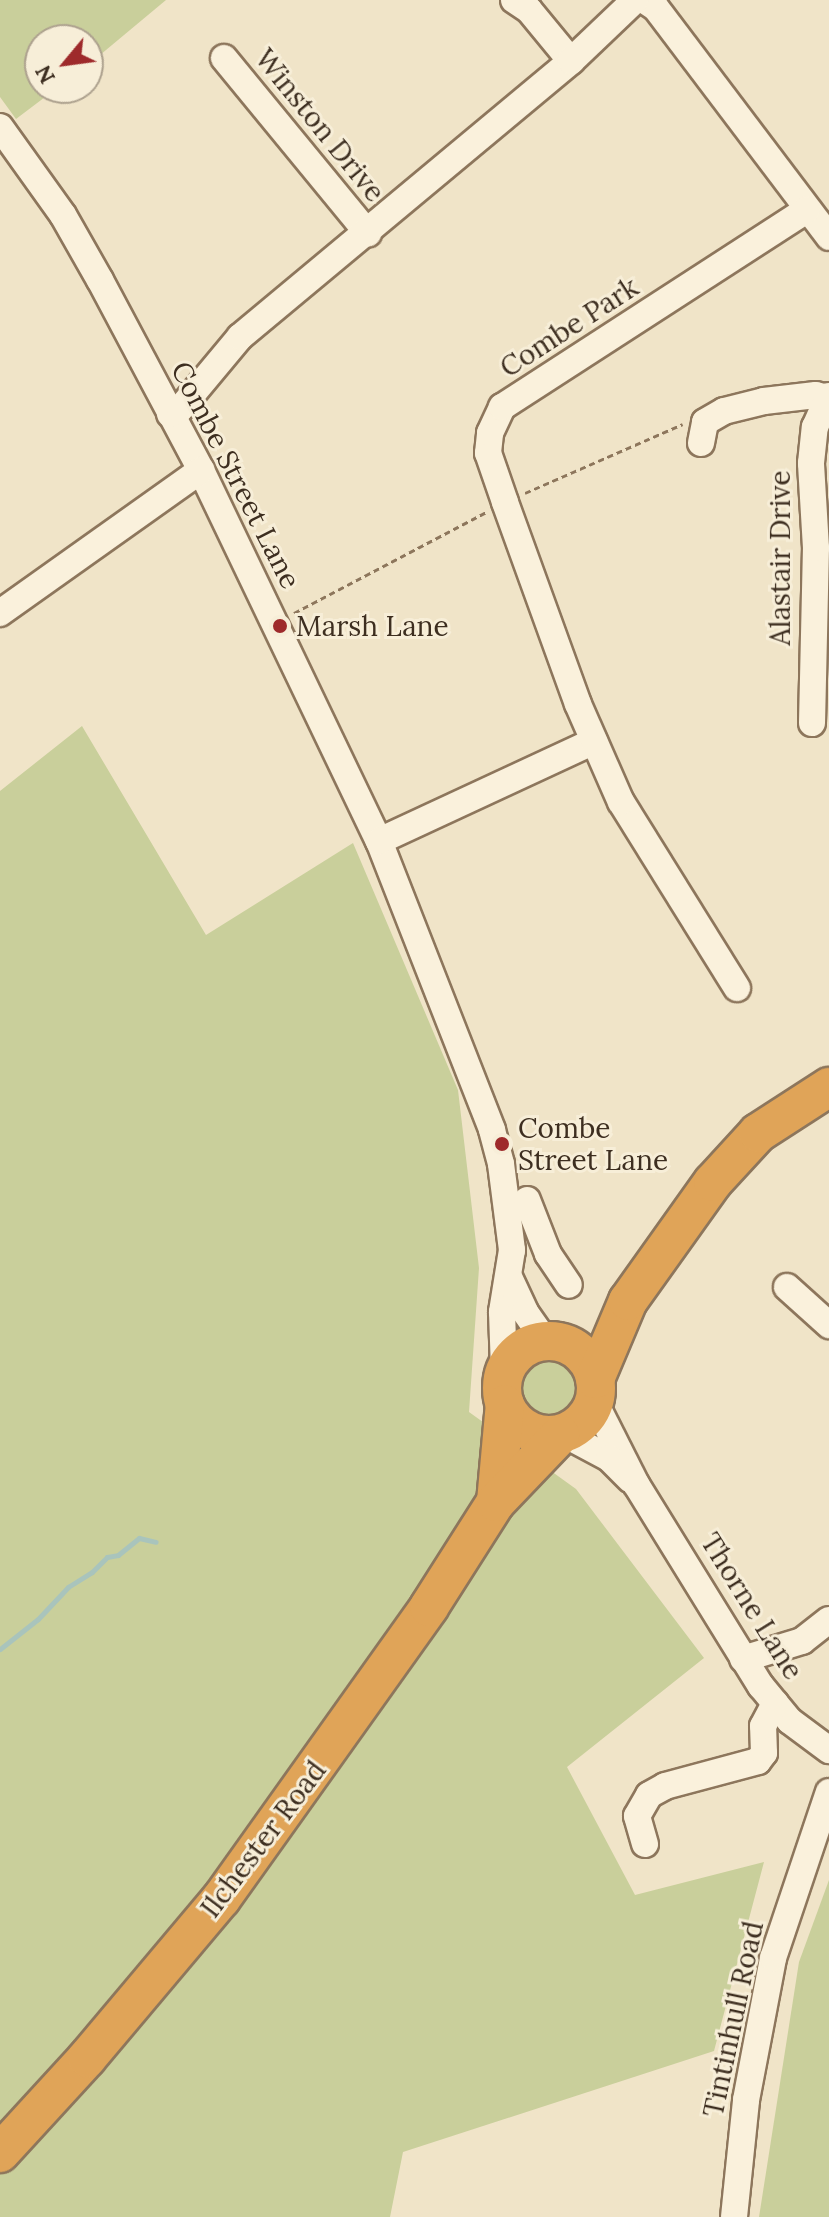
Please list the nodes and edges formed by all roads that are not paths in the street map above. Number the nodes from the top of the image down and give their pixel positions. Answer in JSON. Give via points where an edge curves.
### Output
{"nodes":[{"id":1,"x":514,"y":0,"type":"edge"},
{"id":2,"x":635,"y":0,"type":"edge"},
{"id":3,"x":644,"y":0,"type":"edge"},
{"id":4,"x":224,"y":58,"type":"dead end"},
{"id":5,"x":571,"y":61,"type":"junction"},
{"id":6,"x":0,"y":127,"type":"edge"},
{"id":7,"x":807,"y":210,"type":"junction"},
{"id":8,"x":368,"y":233,"type":"junction"},
{"id":9,"x":829,"y":237,"type":"edge"},
{"id":10,"x":828,"y":397,"type":"edge"},
{"id":11,"x":170,"y":414,"type":"junction"},
{"id":12,"x":703,"y":432,"type":"road end"},
{"id":13,"x":201,"y":470,"type":"junction"},
{"id":14,"x":0,"y":613,"type":"edge"},
{"id":15,"x":812,"y":723,"type":"dead end"},
{"id":16,"x":594,"y":741,"type":"junction"},
{"id":17,"x":379,"y":841,"type":"junction"},
{"id":18,"x":737,"y":988,"type":"dead end"},
{"id":19,"x":829,"y":1087,"type":"edge"},
{"id":20,"x":527,"y":1200,"type":"dead end"},
{"id":21,"x":548,"y":1254,"type":"junction"},
{"id":22,"x":508,"y":1272,"type":"junction"},
{"id":23,"x":569,"y":1285,"type":"dead end"},
{"id":24,"x":787,"y":1287,"type":"dead end"},
{"id":25,"x":628,"y":1301,"type":"junction"},
{"id":26,"x":829,"y":1325,"type":"edge"},
{"id":27,"x":552,"y":1342,"type":"junction"},
{"id":28,"x":505,"y":1387,"type":"junction"},
{"id":29,"x":595,"y":1390,"type":"junction"},
{"id":30,"x":562,"y":1435,"type":"junction"},
{"id":31,"x":636,"y":1484,"type":"junction"},
{"id":32,"x":496,"y":1502,"type":"junction"},
{"id":33,"x":829,"y":1620,"type":"edge"},
{"id":34,"x":743,"y":1659,"type":"junction"},
{"id":35,"x":775,"y":1703,"type":"junction"},
{"id":36,"x":829,"y":1750,"type":"edge"},
{"id":37,"x":829,"y":1792,"type":"edge"},
{"id":38,"x":645,"y":1844,"type":"dead end"},
{"id":39,"x":0,"y":2153,"type":"edge"},
{"id":40,"x":734,"y":2217,"type":"edge"}],
"edges":[{"from":1,"to":5,"type":"street","via":[[529,10]]},
{"from":2,"to":5,"type":"street"},
{"from":3,"to":7,"type":"street","via":[[656,8]]},
{"from":4,"to":8,"type":"street","name":"Winston Drive"},
{"from":5,"to":8,"type":"street"},
{"from":6,"to":11,"type":"street","name":"Combe Street Lane","via":[[63,215]]},
{"from":7,"to":9,"type":"street"},
{"from":7,"to":16,"type":"street","name":"Combe Park","via":[[494,417],[488,453]]},
{"from":8,"to":11,"type":"street","via":[[240,337],[180,409]]},
{"from":10,"to":12,"type":"street","via":[[764,401],[724,411]]},
{"from":10,"to":15,"type":"street","name":"Alastair Drive","via":[[815,427],[811,463],[816,548]]},
{"from":11,"to":13,"type":"street","name":"Combe Street Lane"},
{"from":13,"to":14,"type":"street"},
{"from":13,"to":17,"type":"street","name":"Combe Street Lane"},
{"from":16,"to":17,"type":"street"},
{"from":16,"to":18,"type":"street","name":"Combe Park","via":[[621,802]]},
{"from":17,"to":22,"type":"street","name":"Combe Street Lane","via":[[492,1130],[507,1197],[512,1250]]},
{"from":19,"to":25,"type":"highway","via":[[771,1123],[735,1155]]},
{"from":20,"to":21,"type":"street"},
{"from":21,"to":22,"type":"street"},
{"from":21,"to":23,"type":"street"},
{"from":22,"to":27,"type":"street","name":"Combe Street Lane","via":[[525,1312]]},
{"from":22,"to":28,"type":"street","name":"Combe Street Lane","via":[[502,1312]]},
{"from":24,"to":26,"type":"street"},
{"from":25,"to":27,"type":"highway"},
{"from":25,"to":29,"type":"highway"},
{"from":27,"to":28,"type":"highway","via":[[517,1352]]},
{"from":27,"to":29,"type":"highway","via":[[572,1346],[585,1357]]},
{"from":28,"to":30,"type":"highway","via":[[525,1429]]},
{"from":28,"to":32,"type":"highway","name":"Ilchester Road"},
{"from":29,"to":30,"type":"highway","via":[[586,1418]]},
{"from":29,"to":31,"type":"street","name":"Thorne Lane"},
{"from":30,"to":31,"type":"street","name":"Thorne Lane","via":[[609,1458]]},
{"from":30,"to":32,"type":"highway","name":"Ilchester Road"},
{"from":31,"to":34,"type":"street","name":"Thorne Lane"},
{"from":32,"to":39,"type":"highway","name":"Ilchester Road","via":[[429,1607],[221,1899]]},
{"from":33,"to":34,"type":"street","via":[[802,1641]]},
{"from":34,"to":35,"type":"street","name":"Thorne Lane"},
{"from":35,"to":36,"type":"street","name":"Thorne Lane"},
{"from":35,"to":38,"type":"street","via":[[763,1726],[764,1753],[758,1761],[649,1795],[637,1816]]},
{"from":37,"to":40,"type":"street","name":"Tintinhull Road","via":[[773,1958],[746,2100]]}]}
